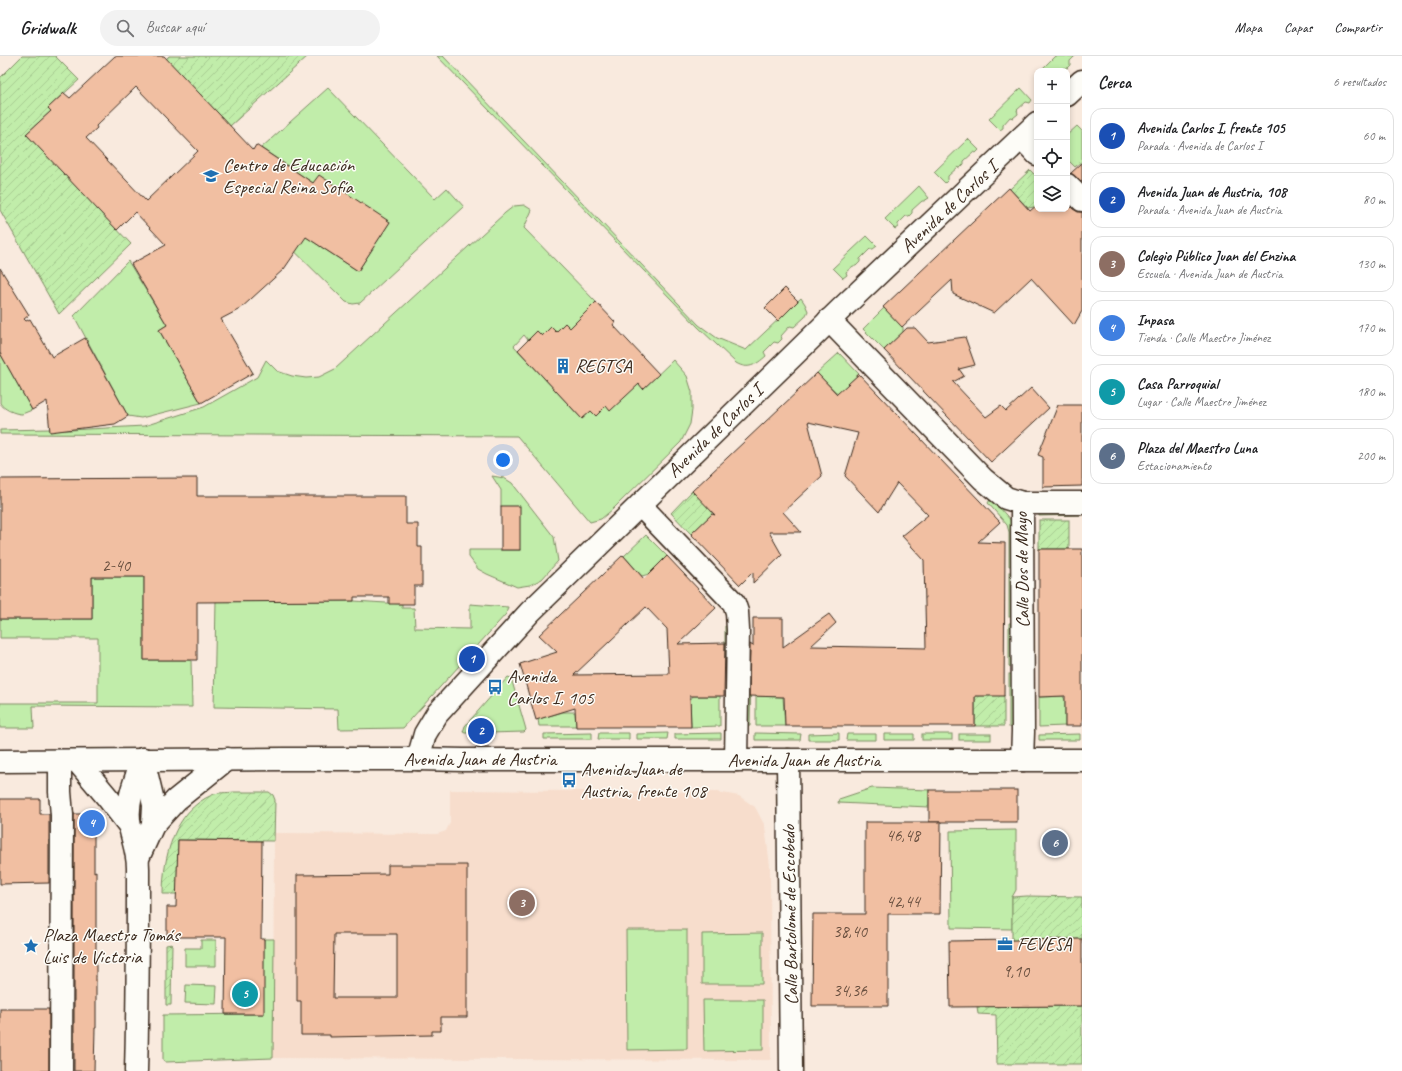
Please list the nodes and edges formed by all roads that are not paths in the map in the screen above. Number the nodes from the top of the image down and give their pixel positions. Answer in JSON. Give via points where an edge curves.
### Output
{"nodes":[{"id":1,"x":1082,"y":81,"type":"edge"},
{"id":2,"x":1070,"y":92,"type":"edge"},
{"id":3,"x":1029,"y":131,"type":"edge"},
{"id":4,"x":1034,"y":145,"type":"edge"},
{"id":5,"x":1070,"y":188,"type":"edge"},
{"id":6,"x":1082,"y":200,"type":"edge"},
{"id":7,"x":829,"y":320,"type":"junction"},
{"id":8,"x":1082,"y":502,"type":"edge"},
{"id":9,"x":1022,"y":503,"type":"junction"},
{"id":10,"x":640,"y":505,"type":"junction"},
{"id":11,"x":143,"y":759,"type":"junction"},
{"id":12,"x":226,"y":759,"type":"junction"},
{"id":13,"x":418,"y":759,"type":"junction"},
{"id":14,"x":736,"y":760,"type":"junction"},
{"id":15,"x":788,"y":760,"type":"junction"},
{"id":16,"x":1022,"y":760,"type":"junction"},
{"id":17,"x":1082,"y":760,"type":"edge"},
{"id":18,"x":0,"y":761,"type":"edge"},
{"id":19,"x":68,"y":761,"type":"junction"},
{"id":20,"x":129,"y":825,"type":"junction"},
{"id":21,"x":153,"y":825,"type":"junction"},
{"id":22,"x":138,"y":858,"type":"junction"},
{"id":23,"x":61,"y":1071,"type":"edge"},
{"id":24,"x":136,"y":1071,"type":"edge"},
{"id":25,"x":792,"y":1071,"type":"edge"}],
"edges":[{"from":1,"to":2,"type":"street"},
{"from":3,"to":4,"type":"street"},
{"from":3,"to":7,"type":"street","name":"Avenida de Carlos I"},
{"from":5,"to":6,"type":"street"},
{"from":7,"to":9,"type":"street","name":"Calle Dos de Mayo","via":[[983,479],[1006,498]]},
{"from":7,"to":10,"type":"street","name":"Avenida de Carlos I"},
{"from":8,"to":9,"type":"street"},
{"from":9,"to":16,"type":"street","name":"Calle Dos de Mayo"},
{"from":10,"to":13,"type":"street","name":"Avenida de Carlos I","via":[[530,612],[437,714],[425,734]]},
{"from":10,"to":14,"type":"street","via":[[734,603],[738,630]]},
{"from":11,"to":12,"type":"street","name":"Avenida Juan de Austria"},
{"from":11,"to":19,"type":"street","name":"Avenida Juan de Austria"},
{"from":11,"to":20,"type":"street","via":[[131,790]]},
{"from":11,"to":21,"type":"street","via":[[154,805]]},
{"from":12,"to":13,"type":"street","name":"Avenida Juan de Austria"},
{"from":12,"to":21,"type":"street","via":[[176,800]]},
{"from":13,"to":14,"type":"street","name":"Avenida Juan de Austria"},
{"from":14,"to":15,"type":"street","name":"Avenida Juan de Austria"},
{"from":15,"to":16,"type":"street","name":"Avenida Juan de Austria"},
{"from":15,"to":25,"type":"street","name":"Calle Bartolomé de Escobedo"},
{"from":16,"to":17,"type":"street","name":"Avenida Juan de Austria"},
{"from":18,"to":19,"type":"street","name":"Avenida Juan de Austria"},
{"from":19,"to":20,"type":"street","via":[[108,798]]},
{"from":19,"to":23,"type":"street","via":[[60,792]]},
{"from":20,"to":22,"type":"street"},
{"from":21,"to":22,"type":"street"},
{"from":22,"to":24,"type":"street"}]}
